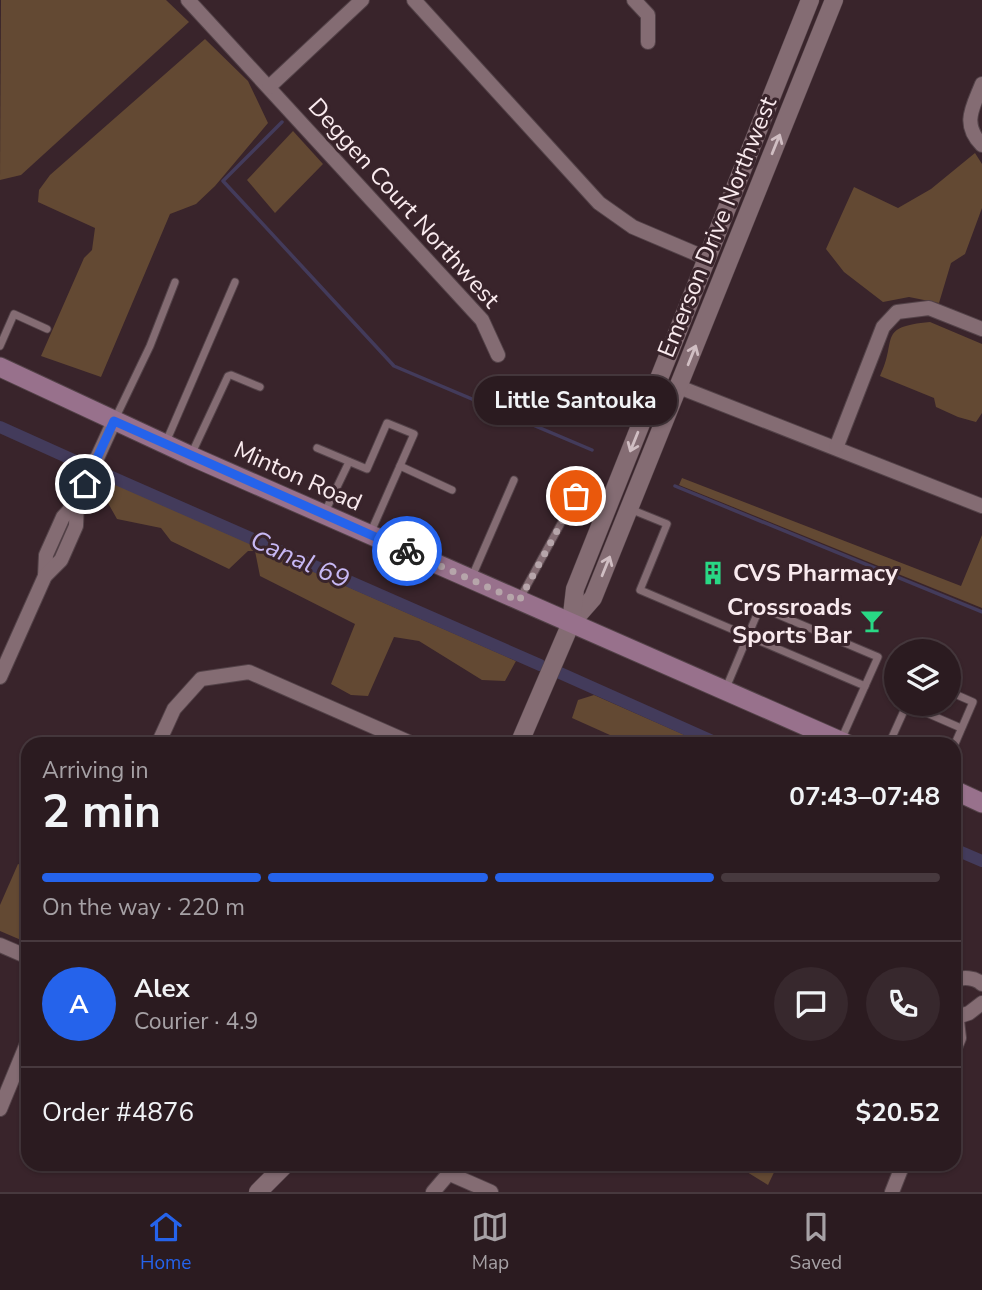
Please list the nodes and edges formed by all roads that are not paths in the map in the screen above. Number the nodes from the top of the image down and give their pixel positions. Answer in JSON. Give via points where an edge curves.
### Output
{"nodes":[{"id":1,"x":188,"y":0,"type":"edge"},
{"id":2,"x":362,"y":0,"type":"edge"},
{"id":3,"x":414,"y":0,"type":"edge"},
{"id":4,"x":634,"y":0,"type":"edge"},
{"id":5,"x":810,"y":0,"type":"edge"},
{"id":6,"x":834,"y":0,"type":"edge"},
{"id":7,"x":648,"y":42,"type":"dead end"},
{"id":8,"x":982,"y":84,"type":"edge"},
{"id":9,"x":269,"y":87,"type":"junction"},
{"id":10,"x":978,"y":141,"type":"edge"},
{"id":11,"x":706,"y":258,"type":"junction"},
{"id":12,"x":175,"y":282,"type":"dead end"},
{"id":13,"x":235,"y":282,"type":"dead end"},
{"id":14,"x":47,"y":329,"type":"dead end"},
{"id":15,"x":982,"y":329,"type":"edge"},
{"id":16,"x":0,"y":346,"type":"edge"},
{"id":17,"x":498,"y":355,"type":"dead end"},
{"id":18,"x":0,"y":367,"type":"edge"},
{"id":19,"x":260,"y":387,"type":"dead end"},
{"id":20,"x":679,"y":387,"type":"junction"},
{"id":21,"x":114,"y":421,"type":"junction"},
{"id":22,"x":165,"y":444,"type":"junction"},
{"id":23,"x":317,"y":448,"type":"dead end"},
{"id":24,"x":836,"y":448,"type":"junction"},
{"id":25,"x":191,"y":456,"type":"junction"},
{"id":26,"x":349,"y":462,"type":"junction"},
{"id":27,"x":400,"y":467,"type":"junction"},
{"id":28,"x":514,"y":480,"type":"dead end"},
{"id":29,"x":452,"y":490,"type":"dead end"},
{"id":30,"x":608,"y":505,"type":"junction"},
{"id":31,"x":982,"y":506,"type":"edge"},
{"id":32,"x":629,"y":509,"type":"junction"},
{"id":33,"x":324,"y":514,"type":"junction"},
{"id":34,"x":370,"y":535,"type":"junction"},
{"id":35,"x":471,"y":579,"type":"junction"},
{"id":36,"x":519,"y":601,"type":"junction"},
{"id":37,"x":571,"y":624,"type":"junction"},
{"id":38,"x":748,"y":636,"type":"junction"},
{"id":39,"x":0,"y":677,"type":"edge"},
{"id":40,"x":865,"y":686,"type":"junction"},
{"id":41,"x":725,"y":691,"type":"junction"},
{"id":42,"x":961,"y":697,"type":"edge"},
{"id":43,"x":901,"y":716,"type":"edge"},
{"id":44,"x":934,"y":716,"type":"edge"},
{"id":45,"x":961,"y":728,"type":"junction"},
{"id":46,"x":161,"y":737,"type":"edge"},
{"id":47,"x":382,"y":737,"type":"edge"},
{"id":48,"x":522,"y":737,"type":"edge"},
{"id":49,"x":832,"y":737,"type":"edge"},
{"id":50,"x":846,"y":737,"type":"edge"},
{"id":51,"x":892,"y":737,"type":"edge"},
{"id":52,"x":958,"y":737,"type":"edge"},
{"id":53,"x":961,"y":793,"type":"edge"},
{"id":54,"x":982,"y":803,"type":"edge"},
{"id":55,"x":0,"y":945,"type":"edge"},
{"id":56,"x":21,"y":954,"type":"edge"},
{"id":57,"x":961,"y":977,"type":"edge"},
{"id":58,"x":982,"y":984,"type":"edge"},
{"id":59,"x":982,"y":1003,"type":"edge"},
{"id":60,"x":961,"y":1016,"type":"edge"},
{"id":61,"x":21,"y":1058,"type":"edge"},
{"id":62,"x":13,"y":1078,"type":"junction"},
{"id":63,"x":21,"y":1082,"type":"edge"},
{"id":64,"x":0,"y":1109,"type":"edge"},
{"id":65,"x":279,"y":1171,"type":"edge"},
{"id":66,"x":452,"y":1171,"type":"edge"},
{"id":67,"x":457,"y":1171,"type":"edge"},
{"id":68,"x":900,"y":1171,"type":"edge"},
{"id":69,"x":258,"y":1192,"type":"edge"},
{"id":70,"x":433,"y":1192,"type":"edge"},
{"id":71,"x":491,"y":1192,"type":"edge"},
{"id":72,"x":892,"y":1192,"type":"edge"}],
"edges":[{"from":1,"to":9,"type":"street","name":"Deggen Court Northwest"},
{"from":2,"to":9,"type":"street"},
{"from":3,"to":11,"type":"street","via":[[599,203],[633,228]]},
{"from":4,"to":7,"type":"street","via":[[648,15]]},
{"from":5,"to":11,"type":"street","name":"Emerson Drive Northwest"},
{"from":20,"to":6,"type":"street","name":"Emerson Drive Northwest","one_way":true},
{"from":8,"to":10,"type":"street","via":[[969,117]]},
{"from":9,"to":17,"type":"street","name":"Deggen Court Northwest","via":[[482,320]]},
{"from":11,"to":30,"type":"street","name":"Emerson Drive Northwest","one_way":true},
{"from":12,"to":21,"type":"lane"},
{"from":13,"to":22,"type":"lane"},
{"from":14,"to":16,"type":"lane","via":[[14,314]]},
{"from":15,"to":24,"type":"street","via":[[929,308],[897,312],[883,327]]},
{"from":18,"to":21,"type":"main road","name":"Minton Road"},
{"from":19,"to":25,"type":"lane","via":[[228,376]]},
{"from":20,"to":24,"type":"street"},
{"from":20,"to":32,"type":"street","name":"Emerson Drive Northwest"},
{"from":21,"to":22,"type":"main road","name":"Minton Road"},
{"from":21,"to":39,"type":"street","via":[[77,502],[63,517],[61,560],[45,576]]},
{"from":22,"to":25,"type":"main road","name":"Minton Road"},
{"from":23,"to":26,"type":"lane"},
{"from":24,"to":31,"type":"street"},
{"from":25,"to":33,"type":"main road","name":"Minton Road"},
{"from":26,"to":27,"type":"lane","via":[[366,469],[387,423],[414,434]]},
{"from":26,"to":33,"type":"lane"},
{"from":27,"to":29,"type":"lane"},
{"from":27,"to":34,"type":"lane"},
{"from":28,"to":35,"type":"lane"},
{"from":30,"to":36,"type":"lane","via":[[576,496]]},
{"from":30,"to":37,"type":"street","name":"Emerson Drive Northwest","via":[[575,589]]},
{"from":37,"to":32,"type":"street","name":"Emerson Drive Northwest","one_way":true,"via":[[593,598]]},
{"from":32,"to":38,"type":"lane","via":[[667,524],[640,590]]},
{"from":33,"to":34,"type":"main road","name":"Minton Road"},
{"from":34,"to":35,"type":"main road","name":"Minton Road"},
{"from":35,"to":36,"type":"main road","name":"Minton Road"},
{"from":36,"to":37,"type":"main road","name":"Minton Road"},
{"from":37,"to":41,"type":"main road","name":"Minton Road"},
{"from":37,"to":48,"type":"street"},
{"from":38,"to":40,"type":"lane"},
{"from":38,"to":40,"type":"lane","via":[[760,607],[878,657]]},
{"from":38,"to":41,"type":"lane"},
{"from":40,"to":50,"type":"lane"},
{"from":41,"to":49,"type":"main road","name":"Minton Road"},
{"from":42,"to":45,"type":"lane","via":[[973,702]]},
{"from":43,"to":51,"type":"lane"},
{"from":44,"to":45,"type":"lane"},
{"from":45,"to":52,"type":"lane"},
{"from":46,"to":47,"type":"street","via":[[174,709],[201,678],[248,672]]},
{"from":53,"to":54,"type":"main road"},
{"from":55,"to":56,"type":"street"},
{"from":57,"to":58,"type":"street"},
{"from":59,"to":60,"type":"street"},
{"from":61,"to":62,"type":"street"},
{"from":62,"to":63,"type":"street"},
{"from":62,"to":64,"type":"street"},
{"from":65,"to":69,"type":"street"},
{"from":66,"to":70,"type":"street"},
{"from":67,"to":71,"type":"street"},
{"from":68,"to":72,"type":"street"}]}
